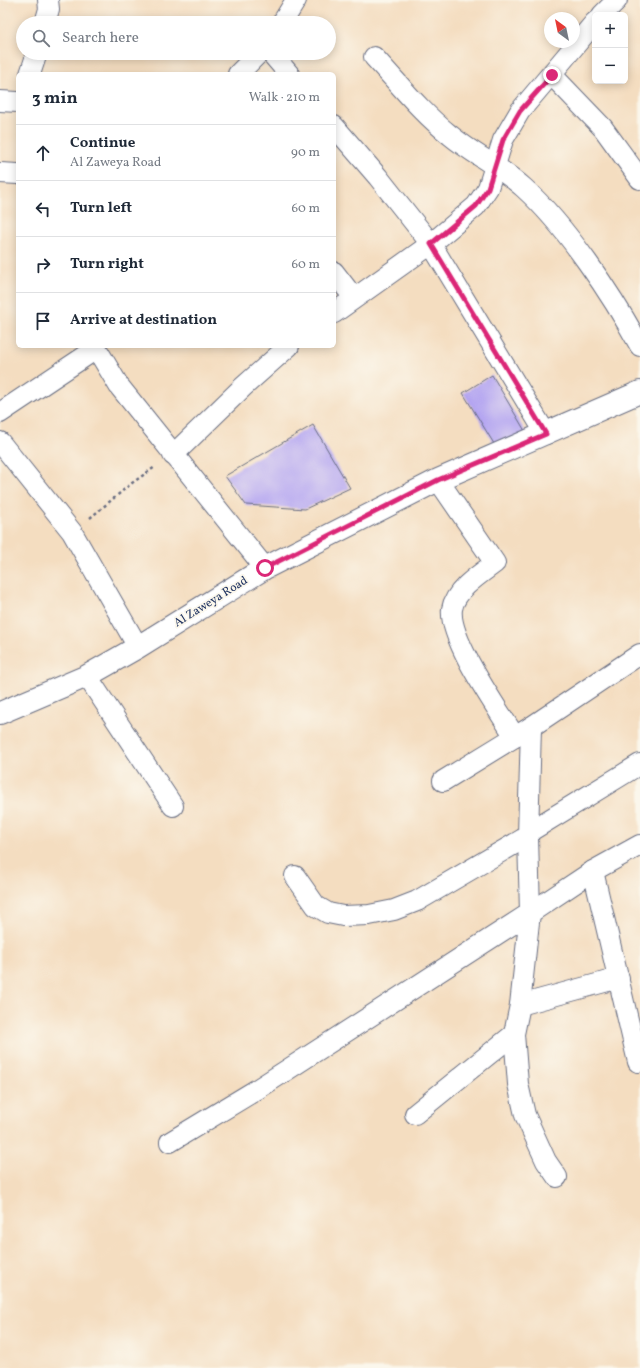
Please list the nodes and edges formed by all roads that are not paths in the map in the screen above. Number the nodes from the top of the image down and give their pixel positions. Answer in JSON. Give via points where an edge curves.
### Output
{"nodes":[{"id":1,"x":48,"y":0,"type":"edge"},
{"id":2,"x":296,"y":0,"type":"edge"},
{"id":3,"x":617,"y":0,"type":"edge"},
{"id":4,"x":605,"y":12,"type":"edge"},
{"id":5,"x":46,"y":16,"type":"edge"},
{"id":6,"x":286,"y":16,"type":"edge"},
{"id":7,"x":592,"y":26,"type":"edge"},
{"id":8,"x":374,"y":57,"type":"dead end"},
{"id":9,"x":34,"y":60,"type":"edge"},
{"id":10,"x":252,"y":60,"type":"edge"},
{"id":11,"x":277,"y":60,"type":"edge"},
{"id":12,"x":31,"y":72,"type":"edge"},
{"id":13,"x":240,"y":72,"type":"edge"},
{"id":14,"x":287,"y":72,"type":"edge"},
{"id":15,"x":552,"y":75,"type":"junction"},
{"id":16,"x":0,"y":101,"type":"edge"},
{"id":17,"x":16,"y":102,"type":"edge"},
{"id":18,"x":336,"y":128,"type":"edge"},
{"id":19,"x":495,"y":164,"type":"junction"},
{"id":20,"x":0,"y":173,"type":"edge"},
{"id":21,"x":16,"y":174,"type":"edge"},
{"id":22,"x":640,"y":179,"type":"edge"},
{"id":23,"x":431,"y":244,"type":"junction"},
{"id":24,"x":336,"y":275,"type":"edge"},
{"id":25,"x":354,"y":298,"type":"junction"},
{"id":26,"x":336,"y":312,"type":"edge"},
{"id":27,"x":640,"y":346,"type":"edge"},
{"id":28,"x":96,"y":348,"type":"edge"},
{"id":29,"x":287,"y":348,"type":"edge"},
{"id":30,"x":640,"y":392,"type":"edge"},
{"id":31,"x":0,"y":413,"type":"edge"},
{"id":32,"x":546,"y":434,"type":"junction"},
{"id":33,"x":0,"y":442,"type":"edge"},
{"id":34,"x":172,"y":455,"type":"junction"},
{"id":35,"x":438,"y":480,"type":"junction"},
{"id":36,"x":265,"y":568,"type":"junction"},
{"id":37,"x":138,"y":647,"type":"junction"},
{"id":38,"x":640,"y":654,"type":"edge"},
{"id":39,"x":87,"y":676,"type":"junction"},
{"id":40,"x":0,"y":713,"type":"edge"},
{"id":41,"x":523,"y":732,"type":"junction"},
{"id":42,"x":640,"y":764,"type":"edge"},
{"id":43,"x":443,"y":781,"type":"dead end"},
{"id":44,"x":173,"y":806,"type":"dead end"},
{"id":45,"x":528,"y":834,"type":"junction"},
{"id":46,"x":640,"y":845,"type":"edge"},
{"id":47,"x":593,"y":871,"type":"junction"},
{"id":48,"x":295,"y":876,"type":"dead end"},
{"id":49,"x":530,"y":913,"type":"junction"},
{"id":50,"x":618,"y":978,"type":"junction"},
{"id":51,"x":520,"y":1005,"type":"junction"},
{"id":52,"x":514,"y":1034,"type":"junction"},
{"id":53,"x":638,"y":1062,"type":"dead end"},
{"id":54,"x":415,"y":1114,"type":"dead end"},
{"id":55,"x":170,"y":1142,"type":"dead end"},
{"id":56,"x":557,"y":1177,"type":"dead end"}],
"edges":[{"from":1,"to":5,"type":"street"},
{"from":2,"to":6,"type":"street"},
{"from":3,"to":4,"type":"street"},
{"from":7,"to":15,"type":"street"},
{"from":8,"to":19,"type":"street","via":[[449,135],[472,152]]},
{"from":9,"to":12,"type":"street"},
{"from":10,"to":13,"type":"street"},
{"from":11,"to":14,"type":"street"},
{"from":15,"to":19,"type":"street","via":[[520,111],[503,140]]},
{"from":15,"to":22,"type":"street","via":[[603,128]]},
{"from":16,"to":17,"type":"street"},
{"from":18,"to":23,"type":"street","via":[[378,176]]},
{"from":19,"to":23,"type":"street","via":[[488,188],[476,206]]},
{"from":19,"to":27,"type":"street","via":[[533,197],[572,242],[608,293]]},
{"from":20,"to":21,"type":"street"},
{"from":23,"to":25,"type":"street"},
{"from":23,"to":32,"type":"street"},
{"from":24,"to":25,"type":"street"},
{"from":25,"to":26,"type":"street"},
{"from":28,"to":31,"type":"street"},
{"from":28,"to":34,"type":"street","via":[[119,386]]},
{"from":29,"to":34,"type":"street"},
{"from":30,"to":32,"type":"street","name":"Al Zaweya Road"},
{"from":32,"to":35,"type":"street","name":"Al Zaweya Road"},
{"from":33,"to":37,"type":"street","via":[[72,532]]},
{"from":34,"to":36,"type":"street"},
{"from":35,"to":36,"type":"street","name":"Al Zaweya Road"},
{"from":35,"to":41,"type":"street","via":[[494,563],[464,586],[452,608],[453,629],[463,651]]},
{"from":36,"to":37,"type":"street","name":"Al Zaweya Road"},
{"from":37,"to":39,"type":"street","name":"Al Zaweya Road"},
{"from":38,"to":41,"type":"street"},
{"from":39,"to":40,"type":"street","name":"Al Zaweya Road"},
{"from":39,"to":44,"type":"street"},
{"from":41,"to":43,"type":"street"},
{"from":41,"to":45,"type":"street"},
{"from":42,"to":45,"type":"street"},
{"from":45,"to":48,"type":"street","via":[[417,901],[394,910],[369,915],[343,916],[328,913],[316,906]]},
{"from":45,"to":49,"type":"street"},
{"from":46,"to":47,"type":"street"},
{"from":47,"to":49,"type":"street"},
{"from":47,"to":50,"type":"street"},
{"from":49,"to":51,"type":"street"},
{"from":49,"to":55,"type":"street","via":[[256,1090]]},
{"from":50,"to":51,"type":"street"},
{"from":50,"to":53,"type":"street"},
{"from":51,"to":52,"type":"street"},
{"from":52,"to":54,"type":"street"},
{"from":52,"to":56,"type":"street","via":[[518,1084],[525,1115],[546,1161]]}]}
